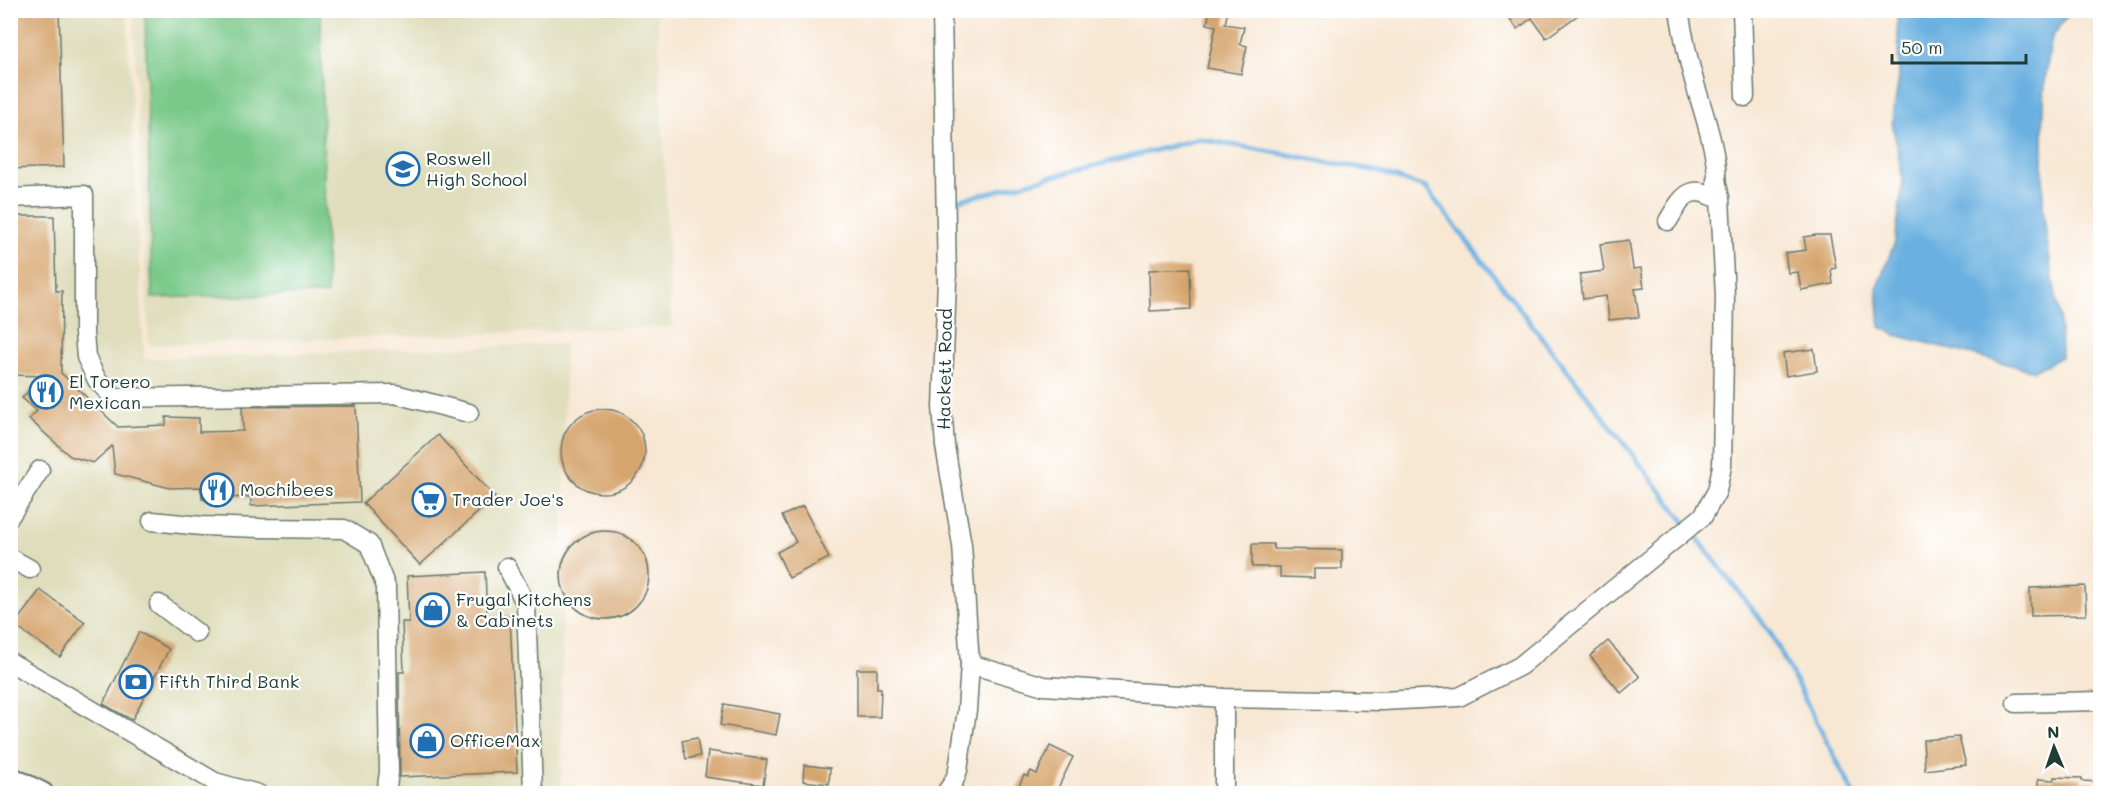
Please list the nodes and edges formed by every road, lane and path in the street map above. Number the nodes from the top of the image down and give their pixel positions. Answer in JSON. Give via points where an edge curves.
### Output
{"nodes":[{"id":1,"x":942,"y":10,"type":"edge"},
{"id":2,"x":1679,"y":10,"type":"edge"},
{"id":3,"x":1742,"y":10,"type":"edge"},
{"id":4,"x":1745,"y":97,"type":"dead end"},
{"id":5,"x":1716,"y":180,"type":"junction"},
{"id":6,"x":10,"y":198,"type":"edge"},
{"id":7,"x":1668,"y":220,"type":"dead end"},
{"id":8,"x":469,"y":412,"type":"dead end"},
{"id":9,"x":40,"y":470,"type":"dead end"},
{"id":10,"x":10,"y":516,"type":"edge"},
{"id":11,"x":152,"y":521,"type":"dead end"},
{"id":12,"x":10,"y":558,"type":"edge"},
{"id":13,"x":507,"y":567,"type":"dead end"},
{"id":14,"x":30,"y":569,"type":"dead end"},
{"id":15,"x":159,"y":604,"type":"dead end"},
{"id":16,"x":197,"y":633,"type":"dead end"},
{"id":17,"x":10,"y":662,"type":"edge"},
{"id":18,"x":970,"y":664,"type":"junction"},
{"id":19,"x":1224,"y":698,"type":"junction"},
{"id":20,"x":2100,"y":701,"type":"edge"},
{"id":21,"x":2016,"y":703,"type":"dead end"},
{"id":22,"x":10,"y":778,"type":"edge"},
{"id":23,"x":212,"y":788,"type":"edge"},
{"id":24,"x":533,"y":792,"type":"dead end"},
{"id":25,"x":42,"y":794,"type":"edge"},
{"id":26,"x":258,"y":794,"type":"edge"},
{"id":27,"x":386,"y":794,"type":"edge"},
{"id":28,"x":945,"y":794,"type":"edge"},
{"id":29,"x":1224,"y":794,"type":"edge"}],
"edges":[{"from":1,"to":18,"type":"street","name":"Hackett Road","via":[[947,281],[942,406],[962,545]]},
{"from":2,"to":5,"type":"street","via":[[1686,50],[1708,124]]},
{"from":3,"to":4,"type":"street"},
{"from":5,"to":7,"type":"street","via":[[1712,196],[1699,192],[1687,195]]},
{"from":5,"to":19,"type":"street","via":[[1725,296],[1722,466],[1717,491],[1703,516],[1520,666],[1459,697]]},
{"from":6,"to":8,"type":"street","via":[[84,195],[86,357],[97,380],[114,398],[395,394]]},
{"from":9,"to":10,"type":"street"},
{"from":11,"to":27,"type":"street","via":[[344,529],[369,543],[386,587]]},
{"from":12,"to":14,"type":"street"},
{"from":13,"to":24,"type":"street","via":[[526,604]]},
{"from":15,"to":16,"type":"street"},
{"from":17,"to":23,"type":"street"},
{"from":18,"to":19,"type":"street","via":[[1044,686]]},
{"from":18,"to":28,"type":"street","name":"Hackett Road","via":[[958,770]]},
{"from":19,"to":29,"type":"street"},
{"from":20,"to":21,"type":"street"},
{"from":22,"to":25,"type":"main road"},
{"from":23,"to":26,"type":"street"}]}
